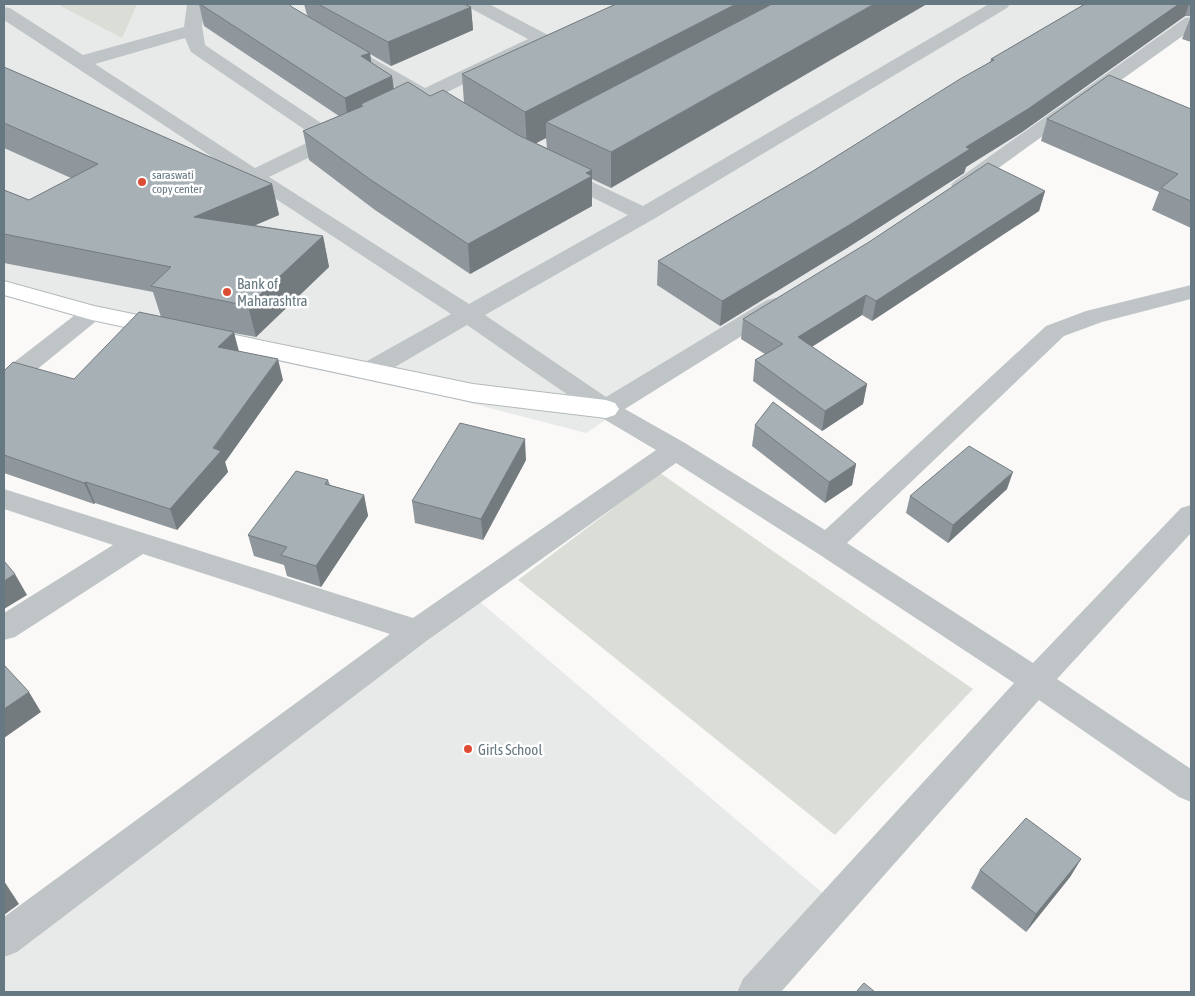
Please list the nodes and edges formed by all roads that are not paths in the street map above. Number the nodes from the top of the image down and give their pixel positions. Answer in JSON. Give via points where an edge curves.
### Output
{"nodes":[{"id":1,"x":196,"y":4,"type":"edge"},
{"id":2,"x":476,"y":4,"type":"edge"},
{"id":3,"x":1001,"y":4,"type":"edge"},
{"id":4,"x":4,"y":12,"type":"edge"},
{"id":5,"x":1191,"y":22,"type":"edge"},
{"id":6,"x":191,"y":31,"type":"junction"},
{"id":7,"x":341,"y":48,"type":"edge"},
{"id":8,"x":80,"y":62,"type":"junction"},
{"id":9,"x":424,"y":95,"type":"junction"},
{"id":10,"x":448,"y":110,"type":"edge"},
{"id":11,"x":332,"y":139,"type":"junction"},
{"id":12,"x":544,"y":166,"type":"edge"},
{"id":13,"x":254,"y":176,"type":"junction"},
{"id":14,"x":945,"y":196,"type":"edge"},
{"id":15,"x":644,"y":215,"type":"junction"},
{"id":16,"x":4,"y":288,"type":"edge"},
{"id":17,"x":1191,"y":292,"type":"edge"},
{"id":18,"x":789,"y":296,"type":"edge"},
{"id":19,"x":92,"y":313,"type":"junction"},
{"id":20,"x":467,"y":314,"type":"junction"},
{"id":21,"x":367,"y":372,"type":"junction"},
{"id":22,"x":4,"y":383,"type":"edge"},
{"id":23,"x":606,"y":408,"type":"junction"},
{"id":24,"x":676,"y":450,"type":"junction"},
{"id":25,"x":4,"y":499,"type":"edge"},
{"id":26,"x":1191,"y":514,"type":"edge"},
{"id":27,"x":140,"y":542,"type":"junction"},
{"id":28,"x":827,"y":545,"type":"junction"},
{"id":29,"x":4,"y":628,"type":"edge"},
{"id":30,"x":417,"y":631,"type":"junction"},
{"id":31,"x":1036,"y":681,"type":"junction"},
{"id":32,"x":1191,"y":787,"type":"edge"},
{"id":33,"x":4,"y":939,"type":"edge"},
{"id":34,"x":756,"y":992,"type":"edge"}],
"edges":[{"from":1,"to":6,"type":"street"},
{"from":2,"to":9,"type":"street","via":[[551,35]]},
{"from":3,"to":15,"type":"street"},
{"from":4,"to":8,"type":"street"},
{"from":5,"to":14,"type":"street"},
{"from":6,"to":8,"type":"street"},
{"from":6,"to":11,"type":"street","via":[[197,48]]},
{"from":7,"to":9,"type":"street"},
{"from":8,"to":13,"type":"street"},
{"from":9,"to":10,"type":"street"},
{"from":9,"to":11,"type":"street"},
{"from":11,"to":13,"type":"street"},
{"from":12,"to":15,"type":"street"},
{"from":13,"to":20,"type":"street"},
{"from":15,"to":20,"type":"street"},
{"from":16,"to":19,"type":"main road"},
{"from":17,"to":28,"type":"street","via":[[1094,316],[1055,331]]},
{"from":18,"to":23,"type":"street"},
{"from":19,"to":21,"type":"main road"},
{"from":19,"to":22,"type":"street"},
{"from":20,"to":21,"type":"street"},
{"from":20,"to":23,"type":"street"},
{"from":21,"to":23,"type":"main road","via":[[472,394]]},
{"from":23,"to":24,"type":"street"},
{"from":24,"to":28,"type":"street"},
{"from":24,"to":30,"type":"street"},
{"from":25,"to":27,"type":"street"},
{"from":26,"to":31,"type":"street"},
{"from":27,"to":29,"type":"street"},
{"from":27,"to":30,"type":"street"},
{"from":28,"to":31,"type":"street"},
{"from":30,"to":33,"type":"street"},
{"from":31,"to":32,"type":"street"},
{"from":31,"to":34,"type":"street"}]}
